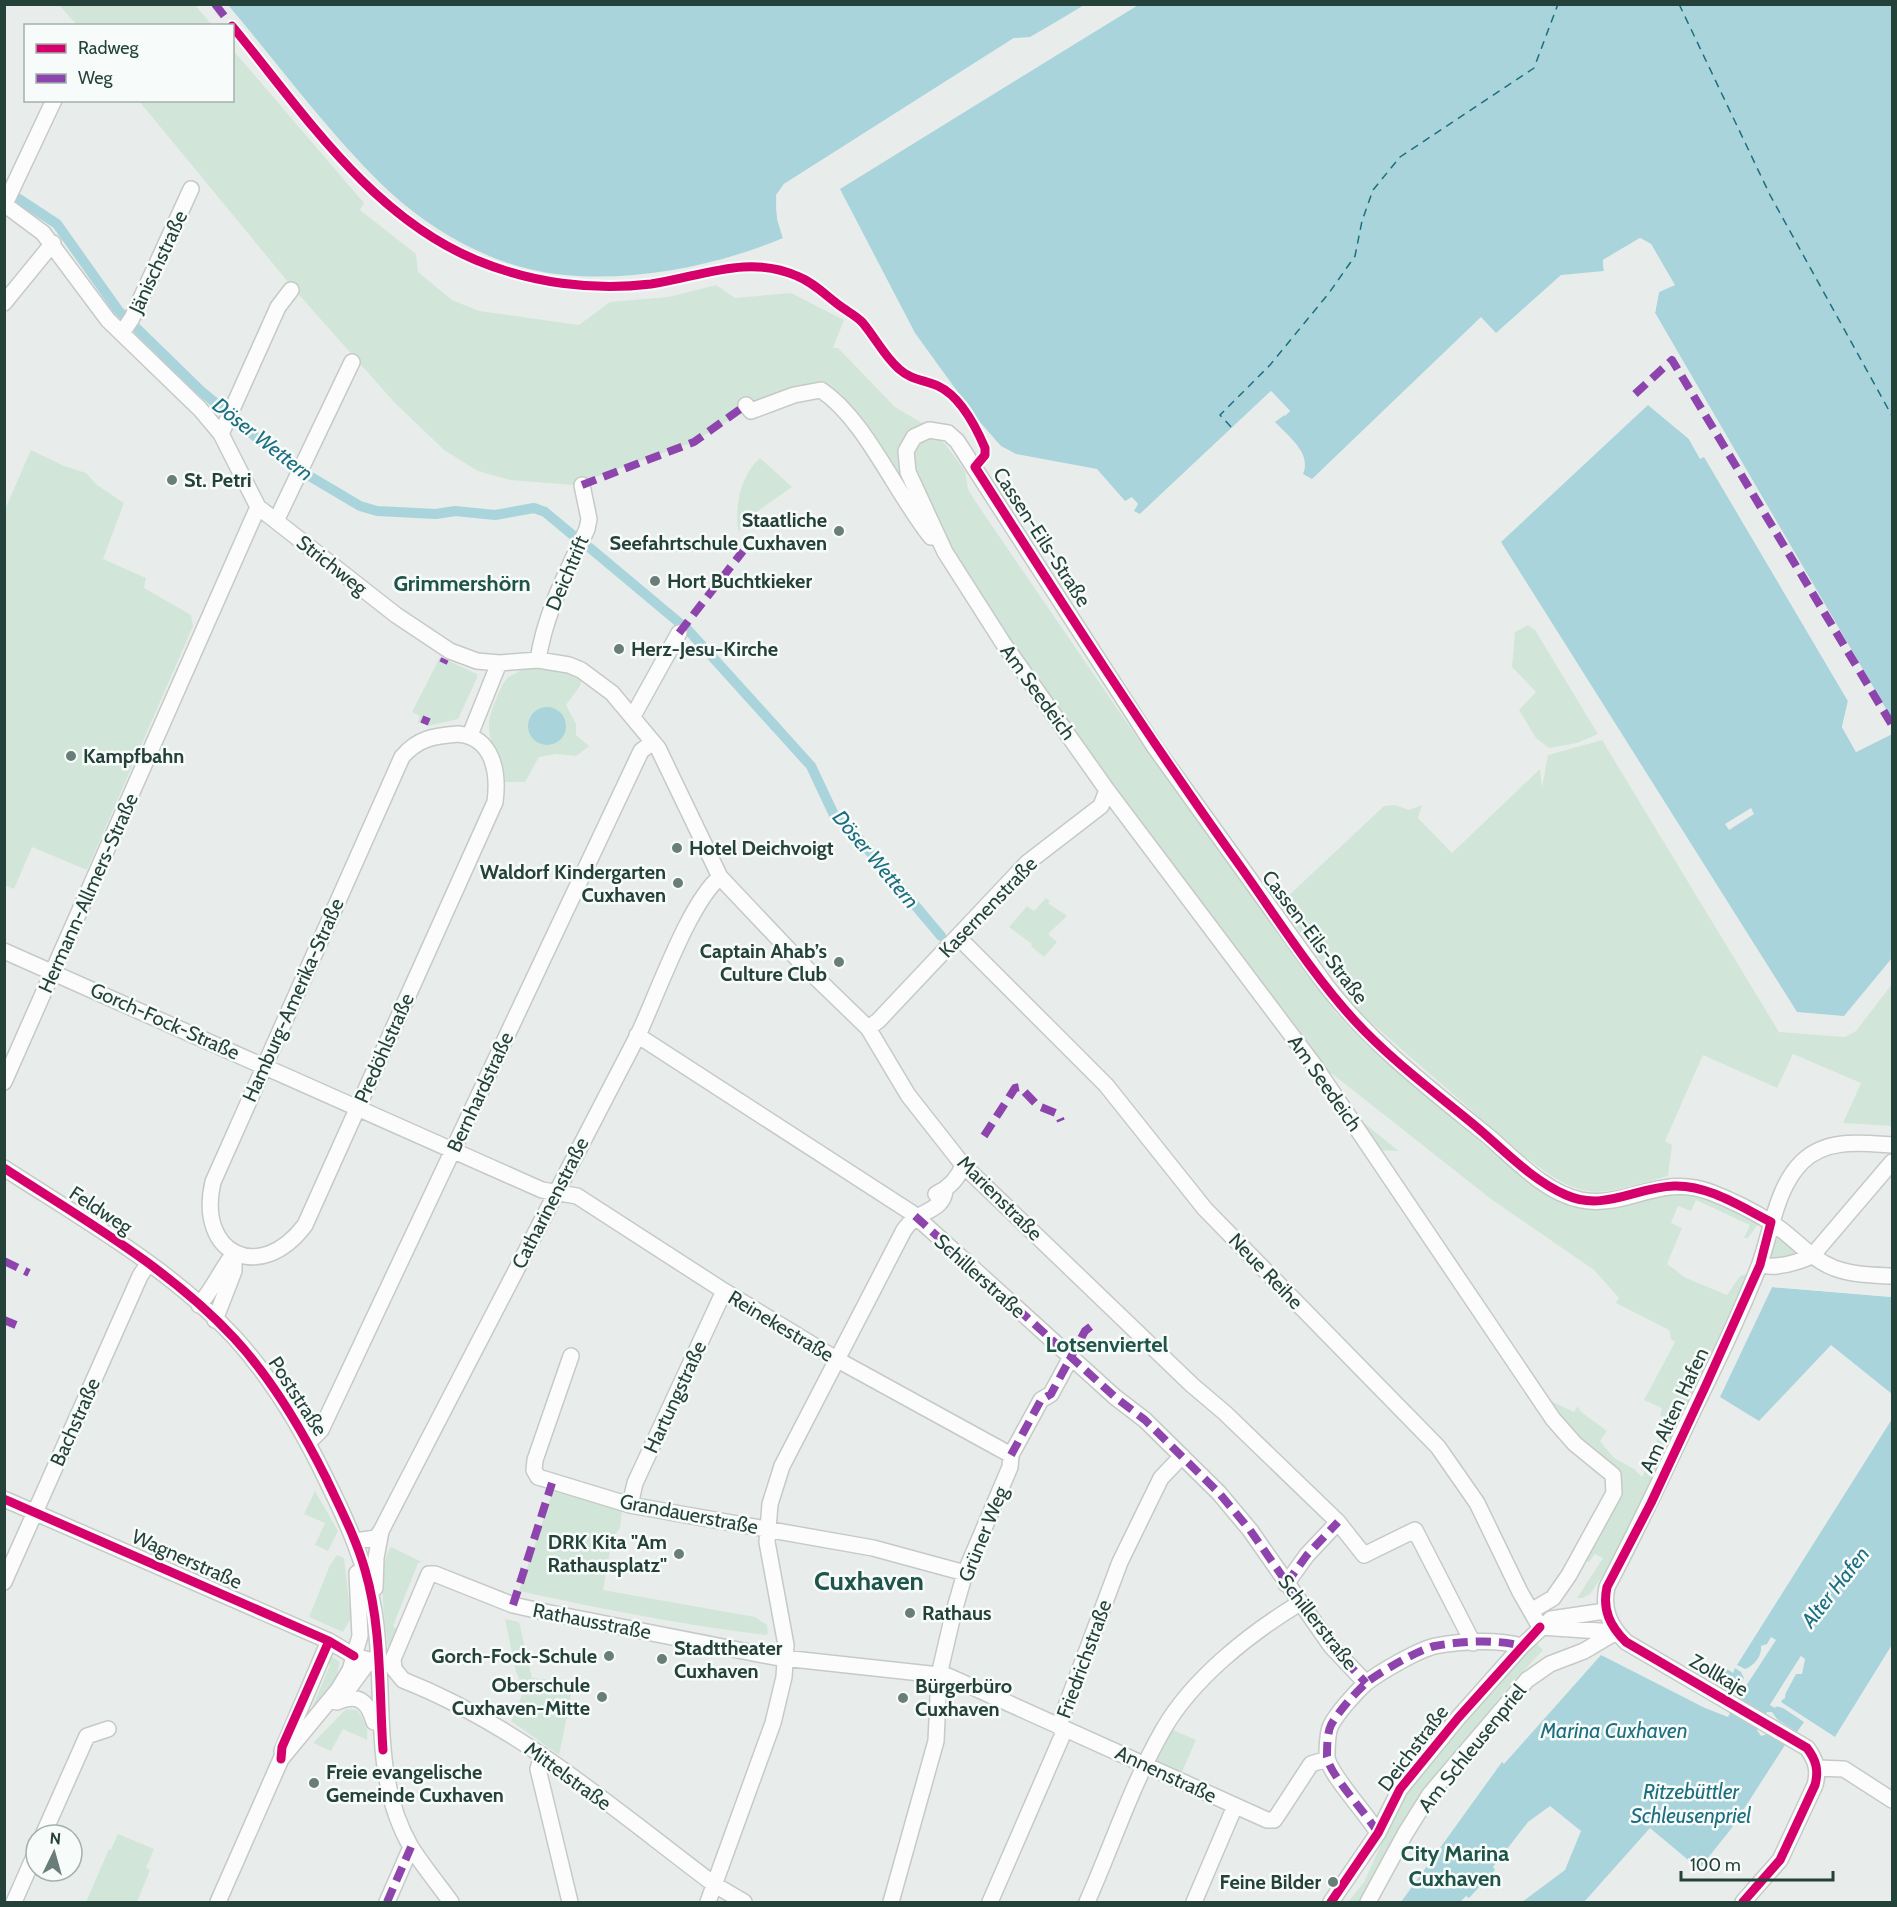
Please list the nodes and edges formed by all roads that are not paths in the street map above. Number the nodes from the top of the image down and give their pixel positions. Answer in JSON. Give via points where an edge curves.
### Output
{"nodes":[{"id":1,"x":53,"y":102,"type":"edge"},
{"id":2,"x":191,"y":189,"type":"dead end"},
{"id":3,"x":5,"y":204,"type":"edge"},
{"id":4,"x":52,"y":243,"type":"junction"},
{"id":5,"x":291,"y":290,"type":"dead end"},
{"id":6,"x":4,"y":303,"type":"edge"},
{"id":7,"x":127,"y":325,"type":"junction"},
{"id":8,"x":352,"y":362,"type":"dead end"},
{"id":9,"x":746,"y":405,"type":"dead end"},
{"id":10,"x":221,"y":434,"type":"junction"},
{"id":11,"x":975,"y":468,"type":"joint"},
{"id":12,"x":582,"y":485,"type":"dead end"},
{"id":13,"x":258,"y":507,"type":"junction"},
{"id":14,"x":276,"y":521,"type":"junction"},
{"id":15,"x":945,"y":552,"type":"junction"},
{"id":16,"x":679,"y":633,"type":"dead end"},
{"id":17,"x":538,"y":660,"type":"junction"},
{"id":18,"x":500,"y":663,"type":"junction"},
{"id":19,"x":633,"y":716,"type":"junction"},
{"id":20,"x":470,"y":735,"type":"junction"},
{"id":21,"x":653,"y":742,"type":"junction"},
{"id":22,"x":1107,"y":790,"type":"junction"},
{"id":23,"x":701,"y":840,"type":"joint"},
{"id":24,"x":720,"y":877,"type":"junction"},
{"id":25,"x":959,"y":938,"type":"junction"},
{"id":26,"x":4,"y":951,"type":"edge"},
{"id":27,"x":53,"y":971,"type":"junction"},
{"id":28,"x":868,"y":1028,"type":"junction"},
{"id":29,"x":638,"y":1035,"type":"junction"},
{"id":30,"x":264,"y":1066,"type":"junction"},
{"id":31,"x":4,"y":1082,"type":"edge"},
{"id":32,"x":357,"y":1109,"type":"junction"},
{"id":33,"x":1893,"y":1145,"type":"edge"},
{"id":34,"x":452,"y":1150,"type":"junction"},
{"id":35,"x":1893,"y":1162,"type":"edge"},
{"id":36,"x":963,"y":1165,"type":"junction"},
{"id":37,"x":4,"y":1168,"type":"edge"},
{"id":38,"x":556,"y":1191,"type":"junction"},
{"id":39,"x":920,"y":1213,"type":"junction"},
{"id":40,"x":1771,"y":1222,"type":"junction"},
{"id":41,"x":234,"y":1253,"type":"junction"},
{"id":42,"x":1812,"y":1256,"type":"junction"},
{"id":43,"x":148,"y":1264,"type":"junction"},
{"id":44,"x":1760,"y":1264,"type":"junction"},
{"id":45,"x":1893,"y":1276,"type":"edge"},
{"id":46,"x":176,"y":1285,"type":"joint"},
{"id":47,"x":724,"y":1292,"type":"junction"},
{"id":48,"x":199,"y":1305,"type":"junction"},
{"id":49,"x":215,"y":1320,"type":"junction"},
{"id":50,"x":571,"y":1356,"type":"dead end"},
{"id":51,"x":1071,"y":1357,"type":"junction"},
{"id":52,"x":836,"y":1359,"type":"junction"},
{"id":53,"x":308,"y":1443,"type":"junction"},
{"id":54,"x":1011,"y":1455,"type":"junction"},
{"id":55,"x":1182,"y":1456,"type":"junction"},
{"id":56,"x":4,"y":1499,"type":"edge"},
{"id":57,"x":630,"y":1505,"type":"junction"},
{"id":58,"x":35,"y":1512,"type":"junction"},
{"id":59,"x":1338,"y":1522,"type":"junction"},
{"id":60,"x":767,"y":1529,"type":"junction"},
{"id":61,"x":381,"y":1531,"type":"junction"},
{"id":62,"x":356,"y":1545,"type":"junction"},
{"id":63,"x":965,"y":1573,"type":"junction"},
{"id":64,"x":4,"y":1582,"type":"edge"},
{"id":65,"x":1286,"y":1584,"type":"junction"},
{"id":66,"x":1299,"y":1603,"type":"junction"},
{"id":67,"x":1532,"y":1611,"type":"junction"},
{"id":68,"x":1605,"y":1611,"type":"junction"},
{"id":69,"x":374,"y":1612,"type":"junction"},
{"id":70,"x":1540,"y":1627,"type":"junction"},
{"id":71,"x":1561,"y":1628,"type":"junction"},
{"id":72,"x":1577,"y":1630,"type":"junction"},
{"id":73,"x":1616,"y":1632,"type":"junction"},
{"id":74,"x":329,"y":1641,"type":"junction"},
{"id":75,"x":1473,"y":1643,"type":"junction"},
{"id":76,"x":1522,"y":1646,"type":"junction"},
{"id":77,"x":1584,"y":1651,"type":"junction"},
{"id":78,"x":365,"y":1656,"type":"junction"},
{"id":79,"x":786,"y":1658,"type":"junction"},
{"id":80,"x":393,"y":1659,"type":"joint"},
{"id":81,"x":939,"y":1675,"type":"junction"},
{"id":82,"x":1366,"y":1683,"type":"junction"},
{"id":83,"x":338,"y":1702,"type":"junction"},
{"id":84,"x":375,"y":1722,"type":"junction"},
{"id":85,"x":1059,"y":1725,"type":"junction"},
{"id":86,"x":108,"y":1729,"type":"dead end"},
{"id":87,"x":383,"y":1750,"type":"junction"},
{"id":88,"x":542,"y":1755,"type":"junction"},
{"id":89,"x":281,"y":1759,"type":"junction"},
{"id":90,"x":1328,"y":1760,"type":"junction"},
{"id":91,"x":1146,"y":1764,"type":"junction"},
{"id":92,"x":1817,"y":1768,"type":"junction"},
{"id":93,"x":274,"y":1777,"type":"junction"},
{"id":94,"x":1893,"y":1800,"type":"edge"},
{"id":95,"x":1235,"y":1806,"type":"junction"},
{"id":96,"x":48,"y":1823,"type":"edge"},
{"id":97,"x":1378,"y":1833,"type":"junction"},
{"id":98,"x":411,"y":1847,"type":"junction"},
{"id":99,"x":24,"y":1879,"type":"edge"},
{"id":100,"x":715,"y":1885,"type":"junction"},
{"id":101,"x":14,"y":1902,"type":"edge"},
{"id":102,"x":218,"y":1902,"type":"edge"},
{"id":103,"x":387,"y":1902,"type":"edge"},
{"id":104,"x":451,"y":1902,"type":"edge"},
{"id":105,"x":570,"y":1902,"type":"edge"},
{"id":106,"x":708,"y":1902,"type":"edge"},
{"id":107,"x":744,"y":1902,"type":"edge"},
{"id":108,"x":891,"y":1902,"type":"edge"},
{"id":109,"x":990,"y":1902,"type":"edge"},
{"id":110,"x":1087,"y":1902,"type":"edge"},
{"id":111,"x":1194,"y":1902,"type":"edge"},
{"id":112,"x":1331,"y":1902,"type":"edge"},
{"id":113,"x":1368,"y":1902,"type":"edge"},
{"id":114,"x":1743,"y":1902,"type":"edge"}],
"edges":[{"from":1,"to":3,"type":"street"},
{"from":2,"to":7,"type":"street","name":"Jänischstraße"},
{"from":3,"to":4,"type":"street","name":"Strichweg"},
{"from":4,"to":6,"type":"street"},
{"from":4,"to":7,"type":"street","name":"Strichweg","via":[[94,303]]},
{"from":5,"to":10,"type":"street","via":[[278,307]]},
{"from":7,"to":10,"type":"street","name":"Strichweg"},
{"from":8,"to":14,"type":"street"},
{"from":9,"to":15,"type":"street","name":"Am Seedeich","via":[[751,411],[821,390],[833,398]]},
{"from":10,"to":13,"type":"street","name":"Strichweg"},
{"from":11,"to":15,"type":"street","name":"Am Seedeich","via":[[957,441],[938,430],[914,437],[906,452],[908,472]]},
{"from":11,"to":40,"type":"street","name":"Cassen-Eils-Straße","via":[[1154,746],[1325,984],[1372,1039],[1526,1168],[1567,1195],[1604,1201],[1660,1187],[1689,1187],[1716,1194]]},
{"from":12,"to":17,"type":"street","name":"Deichtrift","via":[[587,529],[553,603]]},
{"from":13,"to":14,"type":"street","name":"Strichweg"},
{"from":13,"to":27,"type":"street","name":"Hermann-Allmers-Straße"},
{"from":14,"to":18,"type":"street","name":"Strichweg","via":[[396,615],[450,651],[477,661]]},
{"from":15,"to":22,"type":"street","name":"Am Seedeich","via":[[1003,643]]},
{"from":16,"to":19,"type":"street"},
{"from":17,"to":18,"type":"street","name":"Strichweg"},
{"from":17,"to":19,"type":"street","name":"Strichweg","via":[[581,670],[612,693]]},
{"from":18,"to":20,"type":"street"},
{"from":19,"to":21,"type":"street","name":"Strichweg"},
{"from":20,"to":30,"type":"street","name":"Hamburg-Amerika-Straße","via":[[425,738],[413,744],[402,757]]},
{"from":20,"to":32,"type":"street","name":"Predöhlstraße","via":[[478,740],[496,770],[495,802]]},
{"from":21,"to":23,"type":"street","name":"Strichweg"},
{"from":21,"to":34,"type":"street","name":"Bernhardstraße","via":[[641,751]]},
{"from":22,"to":25,"type":"street","name":"Kasernenstraße","via":[[1101,806],[1028,862]]},
{"from":22,"to":67,"type":"street","name":"Am Seedeich","via":[[1314,1065],[1553,1419],[1575,1444],[1613,1475],[1614,1493],[1569,1575],[1553,1598]]},
{"from":23,"to":24,"type":"street","name":"Marienstraße"},
{"from":24,"to":28,"type":"street","name":"Marienstraße"},
{"from":24,"to":29,"type":"street","name":"Catharinenstraße","via":[[709,886],[697,907]]},
{"from":25,"to":28,"type":"street","name":"Kasernenstraße"},
{"from":25,"to":67,"type":"street","name":"Neue Reihe","via":[[1106,1085],[1205,1209],[1438,1447],[1477,1503]]},
{"from":26,"to":27,"type":"street","name":"Gorch-Fock-Straße"},
{"from":27,"to":30,"type":"street","name":"Gorch-Fock-Straße"},
{"from":27,"to":31,"type":"street","name":"Hermann-Allmers-Straße"},
{"from":28,"to":36,"type":"street","name":"Marienstraße","via":[[908,1095]]},
{"from":29,"to":38,"type":"street","name":"Catharinenstraße"},
{"from":29,"to":39,"type":"street","name":"Schillerstraße"},
{"from":30,"to":32,"type":"street","name":"Gorch-Fock-Straße"},
{"from":30,"to":41,"type":"street","name":"Hamburg-Amerika-Straße","via":[[210,1197],[213,1228]]},
{"from":32,"to":34,"type":"street","name":"Gorch-Fock-Straße"},
{"from":32,"to":41,"type":"street","name":"Predöhlstraße","via":[[304,1225],[293,1240],[264,1257]]},
{"from":33,"to":40,"type":"street","name":"Am Alten Hafen","via":[[1840,1144],[1809,1156],[1793,1172]]},
{"from":34,"to":38,"type":"street","name":"Gorch-Fock-Straße","via":[[542,1190]]},
{"from":34,"to":53,"type":"street","name":"Bernhardstraße","via":[[321,1430]]},
{"from":35,"to":42,"type":"street"},
{"from":36,"to":39,"type":"street","via":[[945,1191],[944,1200],[936,1208]]},
{"from":36,"to":59,"type":"street","name":"Marienstraße"},
{"from":37,"to":43,"type":"street","name":"Feldweg"},
{"from":38,"to":47,"type":"street","name":"Reinekestraße","via":[[577,1196]]},
{"from":38,"to":61,"type":"street","name":"Catharinenstraße"},
{"from":39,"to":51,"type":"street","name":"Schillerstraße"},
{"from":39,"to":52,"type":"street","via":[[904,1230]]},
{"from":40,"to":42,"type":"street"},
{"from":40,"to":44,"type":"street","name":"Am Alten Hafen"},
{"from":41,"to":48,"type":"street"},
{"from":41,"to":49,"type":"street","via":[[234,1271]]},
{"from":42,"to":44,"type":"street","via":[[1796,1263],[1769,1267]]},
{"from":42,"to":45,"type":"street","via":[[1855,1274]]},
{"from":43,"to":46,"type":"street","name":"Feldweg"},
{"from":43,"to":58,"type":"street","name":"Bachstraße"},
{"from":44,"to":68,"type":"street","name":"Am Alten Hafen","via":[[1651,1503],[1607,1587]]},
{"from":46,"to":48,"type":"street","name":"Poststraße"},
{"from":47,"to":52,"type":"street","name":"Reinekestraße"},
{"from":47,"to":57,"type":"street","name":"Hartungstraße","via":[[635,1483]]},
{"from":48,"to":49,"type":"street","name":"Poststraße"},
{"from":49,"to":53,"type":"street","name":"Poststraße","via":[[253,1359]]},
{"from":50,"to":57,"type":"street","name":"Grandauerstraße","via":[[534,1470],[538,1477],[552,1483]]},
{"from":51,"to":54,"type":"street","name":"Grüner Weg","via":[[1051,1394],[1041,1400]]},
{"from":51,"to":55,"type":"street","name":"Schillerstraße"},
{"from":52,"to":54,"type":"street","name":"Reinekestraße"},
{"from":52,"to":60,"type":"street","via":[[782,1467]]},
{"from":53,"to":62,"type":"street","name":"Poststraße"},
{"from":54,"to":63,"type":"street","name":"Grüner Weg","via":[[1010,1467]]},
{"from":55,"to":65,"type":"street","name":"Schillerstraße","via":[[1250,1530]]},
{"from":55,"to":85,"type":"street","name":"Friedrichstraße","via":[[1161,1478],[1120,1562]]},
{"from":56,"to":58,"type":"street","name":"Wagnerstraße"},
{"from":57,"to":60,"type":"street","name":"Grandauerstraße"},
{"from":58,"to":64,"type":"street","name":"Bachstraße"},
{"from":58,"to":74,"type":"street","name":"Wagnerstraße"},
{"from":59,"to":65,"type":"street"},
{"from":59,"to":75,"type":"street","name":"Marienstraße","via":[[1364,1555],[1415,1530]]},
{"from":60,"to":63,"type":"street","name":"Grandauerstraße","via":[[894,1552]]},
{"from":60,"to":79,"type":"street"},
{"from":61,"to":62,"type":"street","via":[[376,1538]]},
{"from":61,"to":69,"type":"street","name":"Catharinenstraße"},
{"from":62,"to":69,"type":"street","name":"Poststraße"},
{"from":62,"to":78,"type":"street","name":"Poststraße","via":[[365,1611]]},
{"from":63,"to":81,"type":"street","name":"Grüner Weg"},
{"from":65,"to":66,"type":"street","name":"Schillerstraße"},
{"from":66,"to":82,"type":"street","name":"Schillerstraße","via":[[1331,1646]]},
{"from":66,"to":91,"type":"street","via":[[1261,1627],[1192,1690],[1163,1729]]},
{"from":67,"to":70,"type":"street","name":"Neue Reihe"},
{"from":68,"to":70,"type":"street","name":"Deichstraße","via":[[1570,1614]]},
{"from":68,"to":71,"type":"street"},
{"from":68,"to":73,"type":"street","name":"Zollkaje"},
{"from":69,"to":78,"type":"street","name":"Poststraße"},
{"from":70,"to":71,"type":"street"},
{"from":70,"to":76,"type":"street","name":"Deichstraße"},
{"from":71,"to":72,"type":"street"},
{"from":72,"to":73,"type":"street"},
{"from":72,"to":77,"type":"street"},
{"from":73,"to":77,"type":"street","name":"Am Schleusenpriel"},
{"from":73,"to":92,"type":"street","name":"Zollkaje","via":[[1626,1642],[1807,1748]]},
{"from":74,"to":78,"type":"street","name":"Wagnerstraße"},
{"from":74,"to":89,"type":"street","via":[[282,1747]]},
{"from":75,"to":76,"type":"street"},
{"from":75,"to":82,"type":"street","via":[[1434,1646]]},
{"from":76,"to":97,"type":"street","name":"Deichstraße","via":[[1400,1790]]},
{"from":77,"to":113,"type":"street","name":"Am Schleusenpriel","via":[[1550,1664],[1527,1680],[1430,1794]]},
{"from":78,"to":83,"type":"street"},
{"from":78,"to":84,"type":"street","name":"Poststraße"},
{"from":78,"to":87,"type":"street","name":"Poststraße"},
{"from":78,"to":89,"type":"street"},
{"from":79,"to":80,"type":"street","name":"Rathausstraße","via":[[513,1605],[429,1574]]},
{"from":79,"to":81,"type":"street","name":"Rathausstraße"},
{"from":79,"to":100,"type":"street","via":[[773,1723]]},
{"from":80,"to":88,"type":"street","name":"Mittelstraße","via":[[394,1669],[403,1680],[449,1698]]},
{"from":81,"to":85,"type":"street","name":"Annenstraße"},
{"from":81,"to":108,"type":"street","name":"Grüner Weg","via":[[936,1741]]},
{"from":82,"to":90,"type":"street","via":[[1330,1726]]},
{"from":83,"to":84,"type":"street","via":[[358,1698],[367,1703]]},
{"from":83,"to":93,"type":"street"},
{"from":84,"to":87,"type":"street","name":"Poststraße"},
{"from":85,"to":91,"type":"street","name":"Annenstraße"},
{"from":85,"to":109,"type":"street","name":"Friedrichstraße","via":[[1063,1734]]},
{"from":86,"to":96,"type":"street","via":[[87,1736]]},
{"from":87,"to":98,"type":"street","name":"Poststraße","via":[[389,1788]]},
{"from":88,"to":100,"type":"street","name":"Mittelstraße"},
{"from":88,"to":105,"type":"street","via":[[538,1769]]},
{"from":89,"to":93,"type":"street"},
{"from":90,"to":95,"type":"street","name":"Annenstraße","via":[[1311,1764],[1274,1820]]},
{"from":90,"to":97,"type":"street"},
{"from":91,"to":95,"type":"street","name":"Annenstraße"},
{"from":91,"to":110,"type":"street"},
{"from":92,"to":94,"type":"street","via":[[1844,1769]]},
{"from":92,"to":114,"type":"street","via":[[1815,1785],[1780,1860]]},
{"from":93,"to":102,"type":"street"},
{"from":95,"to":111,"type":"street"},
{"from":97,"to":112,"type":"street","name":"Deichstraße"},
{"from":98,"to":103,"type":"street"},
{"from":98,"to":104,"type":"street","name":"Poststraße"},
{"from":99,"to":101,"type":"street"},
{"from":100,"to":106,"type":"street"},
{"from":100,"to":107,"type":"street","name":"Mittelstraße"}]}
